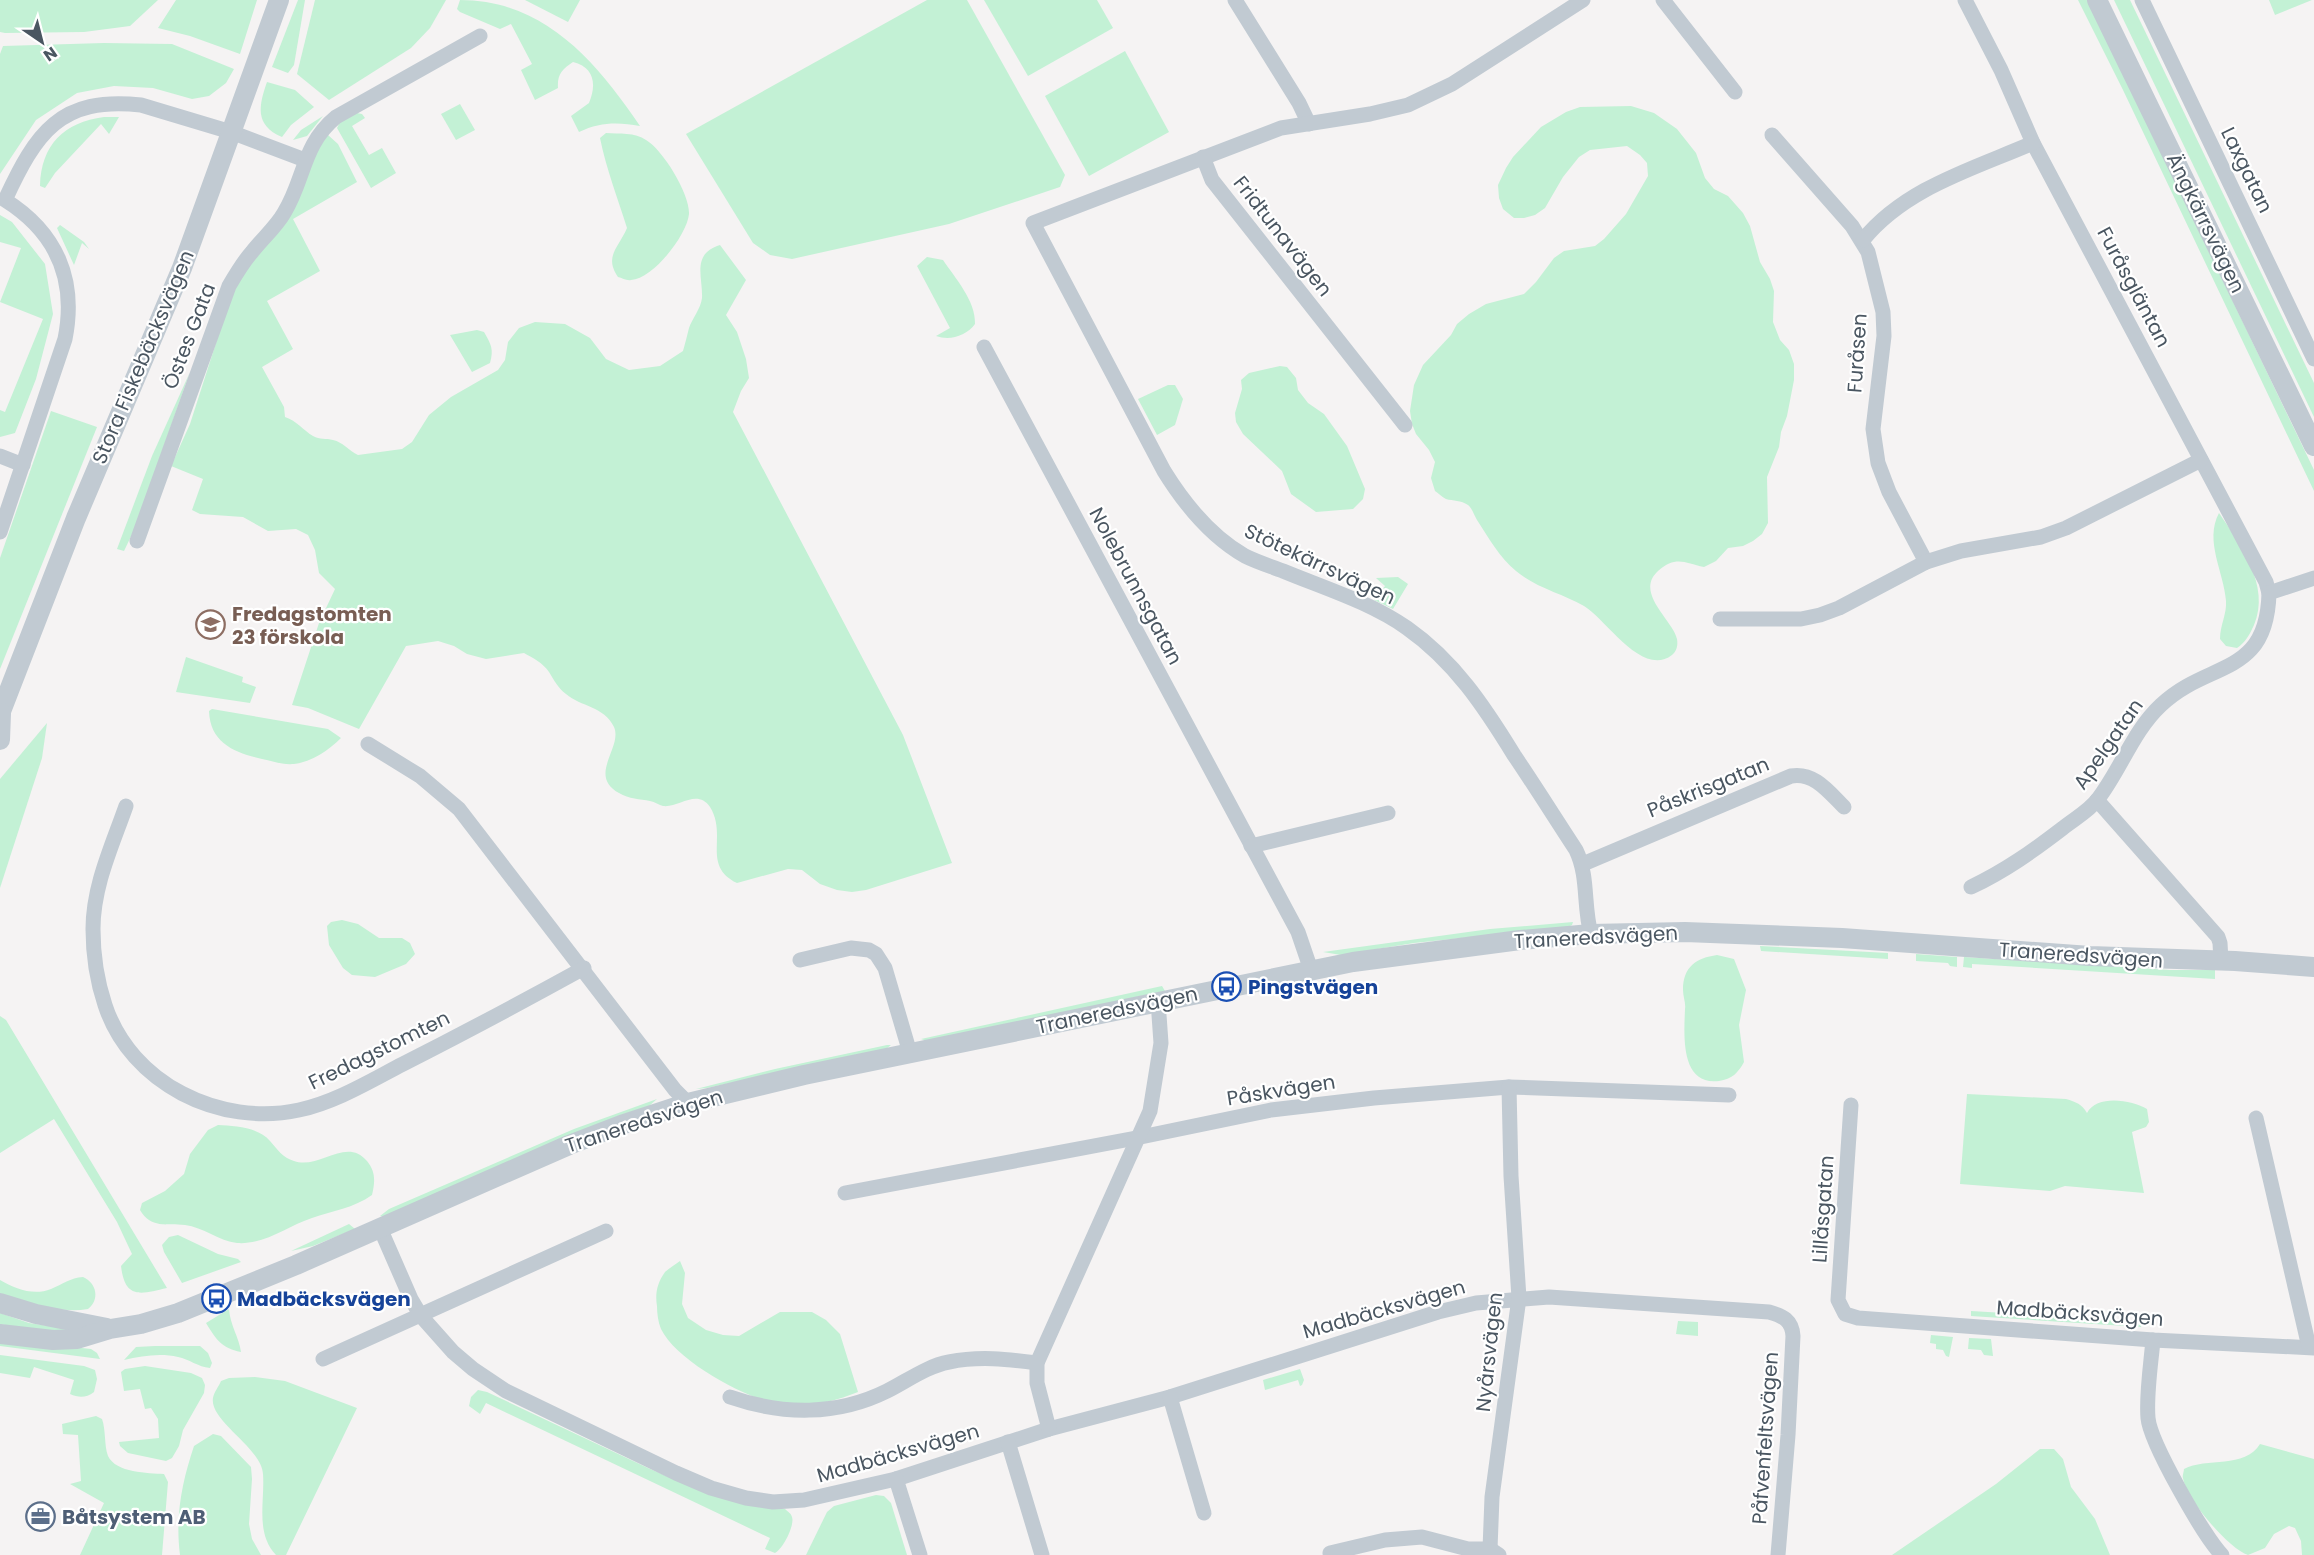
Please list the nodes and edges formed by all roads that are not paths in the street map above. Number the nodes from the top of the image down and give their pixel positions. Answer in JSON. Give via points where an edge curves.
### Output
{"nodes":[{"id":1,"x":279,"y":0,"type":"edge"},
{"id":2,"x":1235,"y":0,"type":"edge"},
{"id":3,"x":1583,"y":0,"type":"edge"},
{"id":4,"x":1663,"y":0,"type":"edge"},
{"id":5,"x":1965,"y":0,"type":"edge"},
{"id":6,"x":2097,"y":0,"type":"edge"},
{"id":7,"x":2142,"y":0,"type":"edge"},
{"id":8,"x":480,"y":36,"type":"dead end"},
{"id":9,"x":1735,"y":92,"type":"dead end"},
{"id":10,"x":1309,"y":124,"type":"junction"},
{"id":11,"x":231,"y":132,"type":"junction"},
{"id":12,"x":1772,"y":135,"type":"dead end"},
{"id":13,"x":2033,"y":143,"type":"junction"},
{"id":14,"x":1203,"y":157,"type":"junction"},
{"id":15,"x":305,"y":160,"type":"junction"},
{"id":16,"x":3,"y":198,"type":"edge"},
{"id":17,"x":1863,"y":240,"type":"junction"},
{"id":18,"x":984,"y":347,"type":"dead end"},
{"id":19,"x":2314,"y":359,"type":"edge"},
{"id":20,"x":1405,"y":424,"type":"dead end"},
{"id":21,"x":2314,"y":446,"type":"edge"},
{"id":22,"x":0,"y":456,"type":"edge"},
{"id":23,"x":2202,"y":460,"type":"junction"},
{"id":24,"x":23,"y":465,"type":"junction"},
{"id":25,"x":0,"y":532,"type":"edge"},
{"id":26,"x":137,"y":541,"type":"dead end"},
{"id":27,"x":1926,"y":562,"type":"junction"},
{"id":28,"x":2314,"y":578,"type":"edge"},
{"id":29,"x":2270,"y":593,"type":"junction"},
{"id":30,"x":1720,"y":619,"type":"dead end"},
{"id":31,"x":0,"y":713,"type":"edge"},
{"id":32,"x":0,"y":740,"type":"edge"},
{"id":33,"x":368,"y":744,"type":"dead end"},
{"id":34,"x":2097,"y":800,"type":"junction"},
{"id":35,"x":126,"y":806,"type":"dead end"},
{"id":36,"x":1844,"y":807,"type":"dead end"},
{"id":37,"x":1388,"y":813,"type":"dead end"},
{"id":38,"x":1251,"y":846,"type":"junction"},
{"id":39,"x":1583,"y":864,"type":"junction"},
{"id":40,"x":1971,"y":887,"type":"dead end"},
{"id":41,"x":1591,"y":934,"type":"junction"},
{"id":42,"x":800,"y":960,"type":"dead end"},
{"id":43,"x":2221,"y":961,"type":"junction"},
{"id":44,"x":2314,"y":967,"type":"edge"},
{"id":45,"x":584,"y":968,"type":"junction"},
{"id":46,"x":1311,"y":970,"type":"junction"},
{"id":47,"x":1158,"y":1001,"type":"junction"},
{"id":48,"x":910,"y":1053,"type":"junction"},
{"id":49,"x":1509,"y":1087,"type":"junction"},
{"id":50,"x":1729,"y":1095,"type":"dead end"},
{"id":51,"x":688,"y":1103,"type":"junction"},
{"id":52,"x":1851,"y":1105,"type":"dead end"},
{"id":53,"x":2256,"y":1118,"type":"dead end"},
{"id":54,"x":1136,"y":1138,"type":"junction"},
{"id":55,"x":845,"y":1193,"type":"dead end"},
{"id":56,"x":380,"y":1228,"type":"junction"},
{"id":57,"x":606,"y":1231,"type":"dead end"},
{"id":58,"x":1519,"y":1298,"type":"junction"},
{"id":59,"x":0,"y":1303,"type":"edge"},
{"id":60,"x":1845,"y":1314,"type":"joint"},
{"id":61,"x":421,"y":1316,"type":"junction"},
{"id":62,"x":1791,"y":1324,"type":"joint"},
{"id":63,"x":110,"y":1329,"type":"junction"},
{"id":64,"x":0,"y":1334,"type":"edge"},
{"id":65,"x":2153,"y":1340,"type":"junction"},
{"id":66,"x":2311,"y":1348,"type":"edge"},
{"id":67,"x":323,"y":1359,"type":"dead end"},
{"id":68,"x":1037,"y":1363,"type":"junction"},
{"id":69,"x":730,"y":1397,"type":"dead end"},
{"id":70,"x":1170,"y":1397,"type":"junction"},
{"id":71,"x":1049,"y":1430,"type":"junction"},
{"id":72,"x":1008,"y":1442,"type":"junction"},
{"id":73,"x":896,"y":1479,"type":"junction"},
{"id":74,"x":1204,"y":1513,"type":"dead end"},
{"id":75,"x":1494,"y":1552,"type":"edge"},
{"id":76,"x":1330,"y":1553,"type":"dead end"},
{"id":77,"x":920,"y":1555,"type":"edge"},
{"id":78,"x":1042,"y":1555,"type":"edge"},
{"id":79,"x":1778,"y":1555,"type":"edge"},
{"id":80,"x":2222,"y":1555,"type":"edge"}],
"edges":[{"from":1,"to":11,"type":"street","name":"Stora Fiskebäcksvägen"},
{"from":2,"to":10,"type":"street"},
{"from":3,"to":10,"type":"street","name":"Fridtunavägen","via":[[1435,93],[1393,109]]},
{"from":4,"to":9,"type":"street"},
{"from":5,"to":13,"type":"street","name":"Furåsgläntan"},
{"from":6,"to":21,"type":"street","name":"Ängkärrsvägen"},
{"from":7,"to":19,"type":"street","name":"Laxgatan"},
{"from":8,"to":15,"type":"street","name":"Östes Gata","via":[[336,117],[317,136]]},
{"from":10,"to":14,"type":"street","name":"Fridtunavägen","via":[[1281,128]]},
{"from":11,"to":15,"type":"street"},
{"from":11,"to":16,"type":"street","via":[[141,105],[91,105],[62,117],[45,132]]},
{"from":11,"to":31,"type":"street","name":"Stora Fiskebäcksvägen","via":[[166,308],[76,518]]},
{"from":12,"to":17,"type":"street","name":"Furåsen"},
{"from":13,"to":17,"type":"street","via":[[1915,196],[1878,221]]},
{"from":13,"to":23,"type":"street","name":"Furåsgläntan"},
{"from":14,"to":20,"type":"street","name":"Fridtunavägen","via":[[1212,180]]},
{"from":14,"to":39,"type":"street","name":"Stötekärrsvägen","via":[[1033,223],[1164,471],[1188,506],[1224,542],[1246,556],[1403,625],[1438,652],[1486,710]]},
{"from":15,"to":26,"type":"street","name":"Östes Gata","via":[[283,216],[229,286]]},
{"from":16,"to":24,"type":"street","via":[[22,210],[49,239],[68,285],[70,318],[65,339]]},
{"from":17,"to":27,"type":"street","name":"Furåsen","via":[[1883,312],[1884,336],[1873,429],[1878,463]]},
{"from":18,"to":38,"type":"street","name":"Nolebrunnsgatan"},
{"from":22,"to":24,"type":"street"},
{"from":23,"to":27,"type":"street","via":[[2066,528]]},
{"from":23,"to":29,"type":"street","name":"Furåsgläntan"},
{"from":24,"to":25,"type":"street"},
{"from":27,"to":30,"type":"street","via":[[1820,615],[1801,619]]},
{"from":28,"to":29,"type":"street"},
{"from":29,"to":34,"type":"street","name":"Apelgatan","via":[[2266,622],[2253,648],[2231,666],[2190,683],[2163,703],[2149,717]]},
{"from":31,"to":32,"type":"street","name":"Stora Fiskebäcksvägen"},
{"from":33,"to":45,"type":"street","via":[[420,776],[459,809]]},
{"from":34,"to":40,"type":"street","name":"Apelgatan","via":[[2032,852]]},
{"from":34,"to":43,"type":"street","via":[[2214,932],[2220,943]]},
{"from":35,"to":45,"type":"street","name":"Fredagstomten","via":[[98,887],[93,926],[97,977],[105,1006],[132,1053],[147,1069],[162,1082],[209,1106],[264,1114],[322,1103]]},
{"from":36,"to":39,"type":"street","name":"Påskrisgatan","via":[[1818,782],[1807,776],[1791,776]]},
{"from":37,"to":38,"type":"street"},
{"from":38,"to":46,"type":"street","name":"Nolebrunnsgatan","via":[[1299,932]]},
{"from":39,"to":41,"type":"street","name":"Stötekärrsvägen","via":[[1586,917]]},
{"from":41,"to":43,"type":"street","name":"Traneredsvägen","via":[[1685,932],[1842,938]]},
{"from":41,"to":46,"type":"street","name":"Traneredsvägen","via":[[1414,952]]},
{"from":42,"to":48,"type":"street","via":[[851,948],[876,954],[885,968]]},
{"from":43,"to":44,"type":"street","name":"Traneredsvägen"},
{"from":45,"to":51,"type":"street"},
{"from":46,"to":47,"type":"street","name":"Traneredsvägen"},
{"from":47,"to":48,"type":"street","name":"Traneredsvägen"},
{"from":47,"to":54,"type":"street","via":[[1161,1043],[1155,1082],[1150,1111]]},
{"from":48,"to":51,"type":"street","name":"Traneredsvägen"},
{"from":49,"to":50,"type":"street","name":"Påskvägen"},
{"from":49,"to":54,"type":"street","name":"Påskvägen","via":[[1271,1110]]},
{"from":49,"to":58,"type":"street","name":"Nyårsvägen"},
{"from":51,"to":56,"type":"street","name":"Traneredsvägen","via":[[569,1145]]},
{"from":52,"to":60,"type":"street","name":"Lillåsgatan","via":[[1838,1300]]},
{"from":53,"to":66,"type":"street"},
{"from":54,"to":55,"type":"street","name":"Påskvägen"},
{"from":54,"to":68,"type":"street"},
{"from":56,"to":61,"type":"street","name":"Madbäcksvägen"},
{"from":56,"to":63,"type":"street","name":"Traneredsvägen","via":[[178,1313]]},
{"from":57,"to":61,"type":"street"},
{"from":58,"to":62,"type":"street","name":"Madbäcksvägen","via":[[1769,1312],[1782,1315]]},
{"from":58,"to":70,"type":"street","name":"Madbäcksvägen","via":[[1438,1312]]},
{"from":58,"to":75,"type":"street","name":"Nyårsvägen","via":[[1492,1497]]},
{"from":59,"to":63,"type":"street","name":"Traneredsvägen"},
{"from":60,"to":65,"type":"street","name":"Madbäcksvägen"},
{"from":61,"to":67,"type":"street"},
{"from":61,"to":73,"type":"street","name":"Madbäcksvägen","via":[[453,1352],[506,1391],[711,1488],[773,1502],[804,1500]]},
{"from":62,"to":79,"type":"street","name":"Påfvenfeltsvägen","via":[[1788,1435]]},
{"from":63,"to":64,"type":"street","name":"Traneredsvägen","via":[[77,1339]]},
{"from":65,"to":66,"type":"street","name":"Madbäcksvägen"},
{"from":65,"to":80,"type":"street","via":[[2148,1418],[2152,1433],[2170,1472]]},
{"from":68,"to":69,"type":"street","via":[[999,1358],[947,1362],[871,1398],[823,1409],[774,1410]]},
{"from":68,"to":71,"type":"street","via":[[1036,1383]]},
{"from":70,"to":71,"type":"street","name":"Madbäcksvägen"},
{"from":70,"to":74,"type":"street"},
{"from":71,"to":72,"type":"street","name":"Madbäcksvägen"},
{"from":72,"to":73,"type":"street","name":"Madbäcksvägen"},
{"from":72,"to":78,"type":"street"},
{"from":73,"to":77,"type":"street"},
{"from":75,"to":76,"type":"street","via":[[1422,1537],[1385,1540]]}]}
